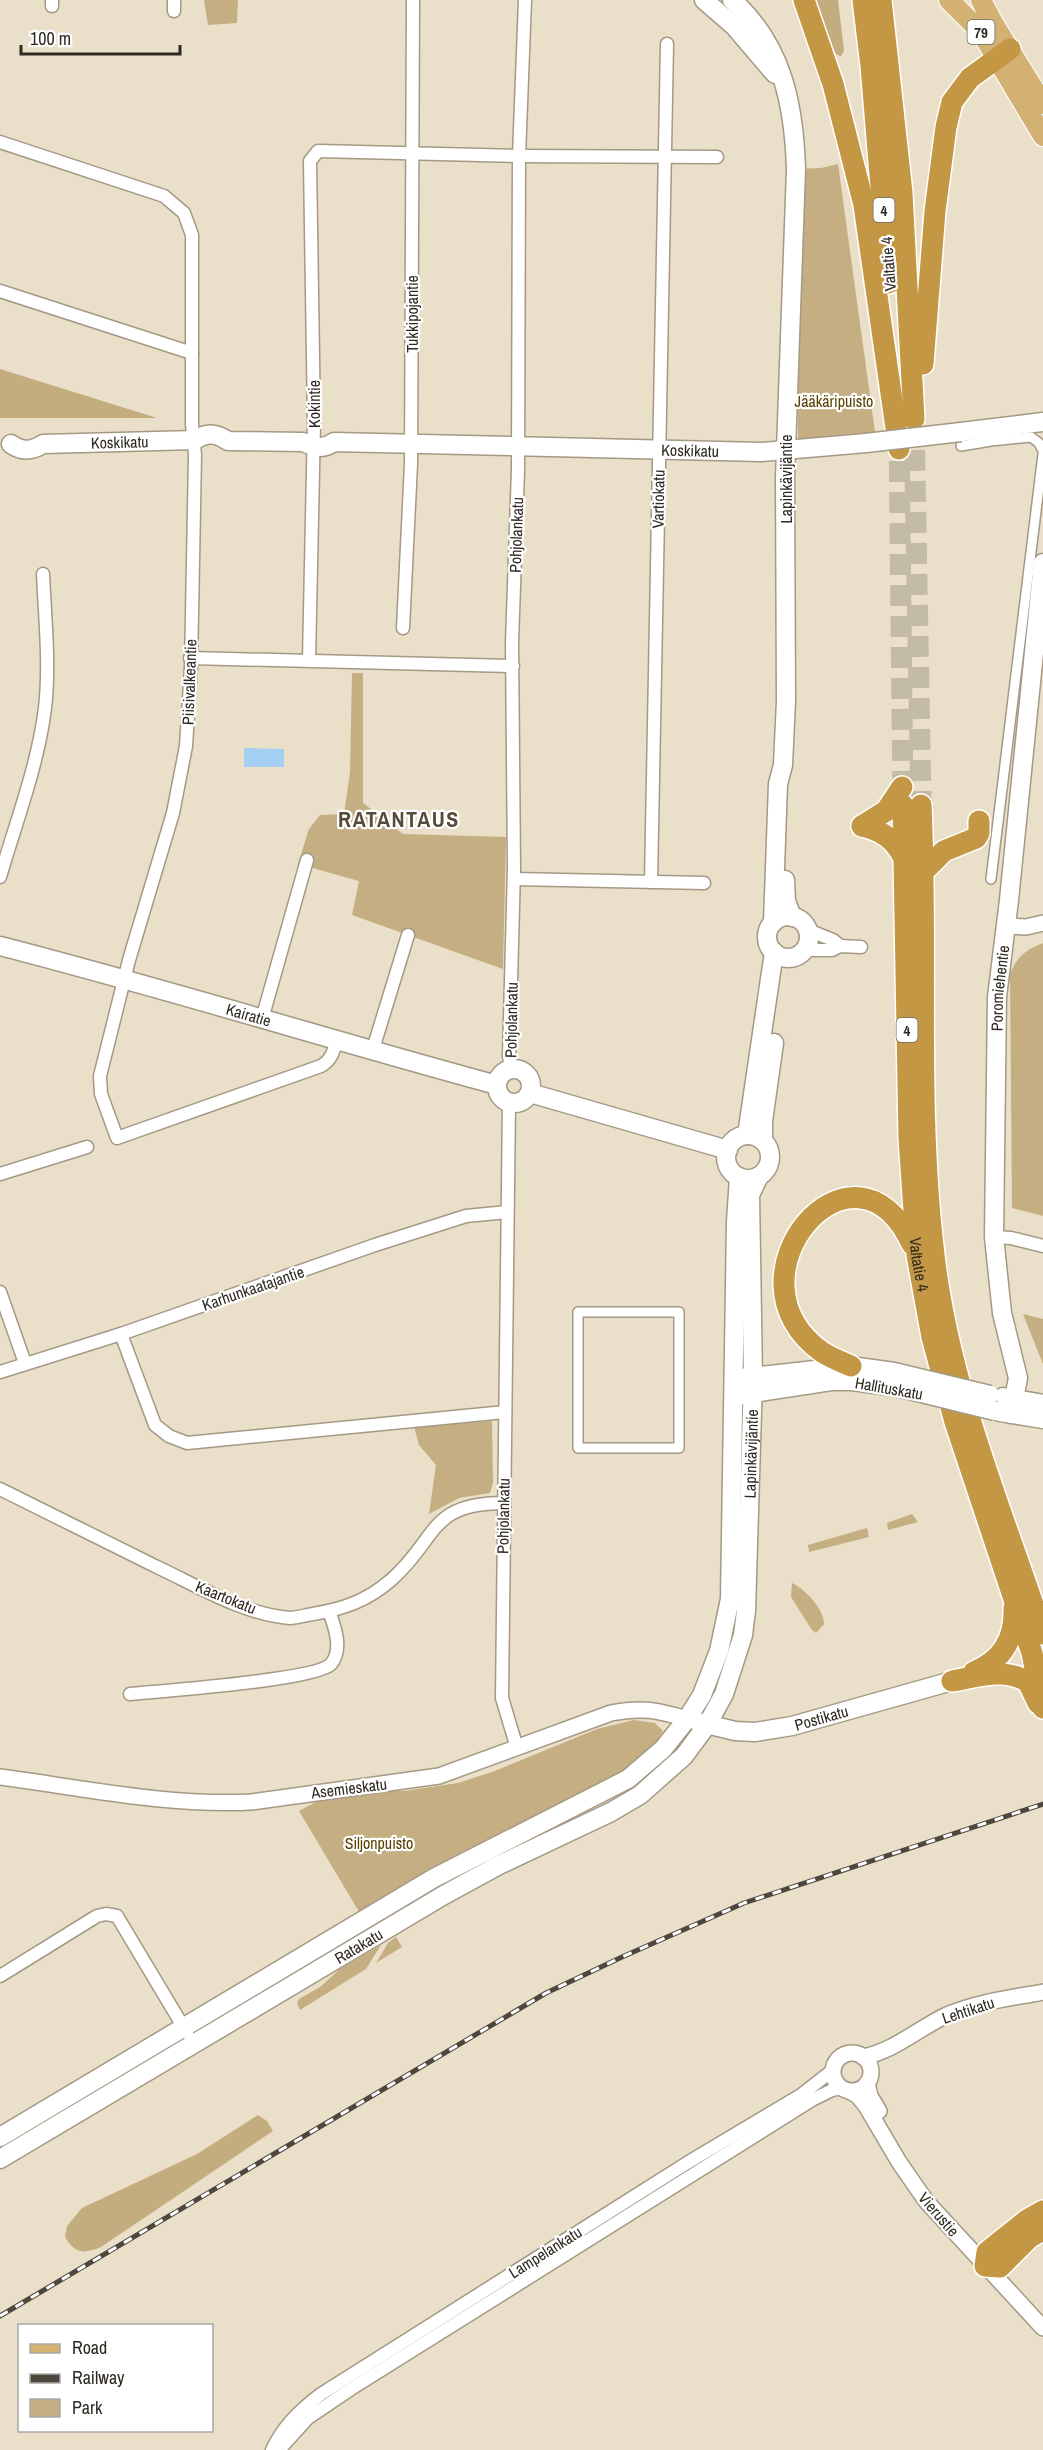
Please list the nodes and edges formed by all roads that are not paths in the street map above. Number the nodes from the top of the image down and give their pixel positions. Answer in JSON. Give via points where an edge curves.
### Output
{"nodes":[{"id":1,"x":413,"y":0,"type":"edge"},
{"id":2,"x":525,"y":0,"type":"edge"},
{"id":3,"x":704,"y":0,"type":"edge"},
{"id":4,"x":732,"y":0,"type":"edge"},
{"id":5,"x":804,"y":0,"type":"edge"},
{"id":6,"x":863,"y":0,"type":"edge"},
{"id":7,"x":881,"y":0,"type":"edge"},
{"id":8,"x":949,"y":0,"type":"edge"},
{"id":9,"x":981,"y":0,"type":"edge"},
{"id":10,"x":667,"y":44,"type":"dead end"},
{"id":11,"x":1004,"y":54,"type":"junction"},
{"id":12,"x":785,"y":87,"type":"junction"},
{"id":13,"x":1043,"y":104,"type":"edge"},
{"id":14,"x":1043,"y":136,"type":"edge"},
{"id":15,"x":0,"y":142,"type":"edge"},
{"id":16,"x":412,"y":152,"type":"junction"},
{"id":17,"x":519,"y":156,"type":"junction"},
{"id":18,"x":664,"y":157,"type":"junction"},
{"id":19,"x":717,"y":157,"type":"dead end"},
{"id":20,"x":0,"y":291,"type":"edge"},
{"id":21,"x":192,"y":353,"type":"junction"},
{"id":22,"x":910,"y":419,"type":"junction"},
{"id":23,"x":1043,"y":422,"type":"edge"},
{"id":24,"x":961,"y":439,"type":"junction"},
{"id":25,"x":195,"y":440,"type":"junction"},
{"id":26,"x":310,"y":442,"type":"junction"},
{"id":27,"x":6,"y":444,"type":"edge"},
{"id":28,"x":411,"y":444,"type":"junction"},
{"id":29,"x":518,"y":448,"type":"junction"},
{"id":30,"x":899,"y":449,"type":"tunnel mouth"},
{"id":31,"x":659,"y":450,"type":"junction"},
{"id":32,"x":785,"y":450,"type":"junction"},
{"id":33,"x":1043,"y":452,"type":"edge"},
{"id":34,"x":1043,"y":563,"type":"edge"},
{"id":35,"x":43,"y":574,"type":"dead end"},
{"id":36,"x":403,"y":628,"type":"dead end"},
{"id":37,"x":190,"y":658,"type":"junction"},
{"id":38,"x":309,"y":660,"type":"junction"},
{"id":39,"x":513,"y":666,"type":"junction"},
{"id":40,"x":1036,"y":701,"type":"edge"},
{"id":41,"x":783,"y":765,"type":"junction"},
{"id":42,"x":912,"y":802,"type":"junction"},
{"id":43,"x":904,"y":858,"type":"junction"},
{"id":44,"x":307,"y":860,"type":"dead end"},
{"id":45,"x":923,"y":872,"type":"junction"},
{"id":46,"x":0,"y":878,"type":"edge"},
{"id":47,"x":514,"y":879,"type":"junction"},
{"id":48,"x":991,"y":879,"type":"dead end"},
{"id":49,"x":651,"y":882,"type":"junction"},
{"id":50,"x":704,"y":883,"type":"dead end"},
{"id":51,"x":792,"y":916,"type":"junction"},
{"id":52,"x":773,"y":923,"type":"junction"},
{"id":53,"x":1043,"y":923,"type":"edge"},
{"id":54,"x":1006,"y":926,"type":"junction"},
{"id":55,"x":808,"y":930,"type":"junction"},
{"id":56,"x":408,"y":935,"type":"dead end"},
{"id":57,"x":0,"y":946,"type":"edge"},
{"id":58,"x":840,"y":946,"type":"junction"},
{"id":59,"x":861,"y":947,"type":"dead end"},
{"id":60,"x":805,"y":950,"type":"junction"},
{"id":61,"x":780,"y":955,"type":"junction"},
{"id":62,"x":125,"y":978,"type":"junction"},
{"id":63,"x":262,"y":1019,"type":"junction"},
{"id":64,"x":337,"y":1038,"type":"junction"},
{"id":65,"x":373,"y":1049,"type":"junction"},
{"id":66,"x":511,"y":1069,"type":"junction"},
{"id":67,"x":497,"y":1085,"type":"junction"},
{"id":68,"x":530,"y":1093,"type":"junction"},
{"id":69,"x":509,"y":1102,"type":"junction"},
{"id":70,"x":755,"y":1138,"type":"junction"},
{"id":71,"x":87,"y":1147,"type":"dead end"},
{"id":72,"x":728,"y":1150,"type":"junction"},
{"id":73,"x":0,"y":1174,"type":"edge"},
{"id":74,"x":759,"y":1176,"type":"junction"},
{"id":75,"x":739,"y":1177,"type":"junction"},
{"id":76,"x":507,"y":1212,"type":"junction"},
{"id":77,"x":994,"y":1237,"type":"junction"},
{"id":78,"x":1043,"y":1246,"type":"edge"},
{"id":79,"x":917,"y":1255,"type":"junction"},
{"id":80,"x":0,"y":1292,"type":"edge"},
{"id":81,"x":578,"y":1312,"type":"joint"},
{"id":82,"x":121,"y":1334,"type":"junction"},
{"id":83,"x":25,"y":1363,"type":"junction"},
{"id":84,"x":851,"y":1366,"type":"junction"},
{"id":85,"x":0,"y":1372,"type":"edge"},
{"id":86,"x":895,"y":1380,"type":"junction"},
{"id":87,"x":733,"y":1386,"type":"junction"},
{"id":88,"x":753,"y":1386,"type":"junction"},
{"id":89,"x":1043,"y":1404,"type":"edge"},
{"id":90,"x":1002,"y":1405,"type":"junction"},
{"id":91,"x":505,"y":1412,"type":"junction"},
{"id":92,"x":1043,"y":1419,"type":"edge"},
{"id":93,"x":0,"y":1489,"type":"edge"},
{"id":94,"x":504,"y":1503,"type":"junction"},
{"id":95,"x":1029,"y":1599,"type":"edge"},
{"id":96,"x":328,"y":1611,"type":"junction"},
{"id":97,"x":1043,"y":1634,"type":"edge"},
{"id":98,"x":952,"y":1681,"type":"junction"},
{"id":99,"x":130,"y":1694,"type":"dead end"},
{"id":100,"x":1043,"y":1708,"type":"edge"},
{"id":101,"x":1043,"y":1715,"type":"edge"},
{"id":102,"x":687,"y":1719,"type":"junction"},
{"id":103,"x":707,"y":1725,"type":"junction"},
{"id":104,"x":517,"y":1748,"type":"junction"},
{"id":105,"x":0,"y":1777,"type":"edge"},
{"id":106,"x":0,"y":1976,"type":"edge"},
{"id":107,"x":1043,"y":1992,"type":"edge"},
{"id":108,"x":184,"y":2027,"type":"junction"},
{"id":109,"x":899,"y":2043,"type":"junction"},
{"id":110,"x":194,"y":2044,"type":"junction"},
{"id":111,"x":863,"y":2056,"type":"junction"},
{"id":112,"x":833,"y":2070,"type":"junction"},
{"id":113,"x":869,"y":2079,"type":"junction"},
{"id":114,"x":846,"y":2089,"type":"junction"},
{"id":115,"x":0,"y":2137,"type":"edge"},
{"id":116,"x":0,"y":2159,"type":"edge"},
{"id":117,"x":1043,"y":2211,"type":"edge"},
{"id":118,"x":1043,"y":2230,"type":"edge"},
{"id":119,"x":991,"y":2262,"type":"junction"},
{"id":120,"x":1043,"y":2316,"type":"edge"},
{"id":121,"x":1043,"y":2328,"type":"edge"},
{"id":122,"x":272,"y":2450,"type":"edge"},
{"id":123,"x":279,"y":2450,"type":"edge"}],
"edges":[{"from":1,"to":16,"type":"street","name":"Tukkipojantie"},
{"from":2,"to":17,"type":"street","name":"Pohjolankatu"},
{"from":3,"to":12,"type":"main road","name":"Lapinkävijäntie","via":[[734,26]]},
{"from":4,"to":12,"type":"main road","name":"Lapinkävijäntie","via":[[751,17],[769,43]]},
{"from":5,"to":30,"type":"highway","via":[[833,84],[864,205]]},
{"from":6,"to":22,"type":"highway","name":"Valtatie 4","number":"4"},
{"from":7,"to":22,"type":"highway","name":"Valtatie 4","number":"4","via":[[902,193]]},
{"from":8,"to":11,"type":"main road","number":"79"},
{"from":9,"to":11,"type":"main road","number":"79"},
{"from":10,"to":18,"type":"street","name":"Vartiokatu"},
{"from":11,"to":13,"type":"main road","number":"79"},
{"from":11,"to":14,"type":"main road","number":"79"},
{"from":11,"to":22,"type":"highway","via":[[960,88],[952,102]]},
{"from":12,"to":32,"type":"main road","name":"Lapinkävijäntie","via":[[795,136],[796,169]]},
{"from":15,"to":21,"type":"street","name":"Piisivalkeantie","via":[[164,196],[184,213],[192,236]]},
{"from":16,"to":17,"type":"street"},
{"from":16,"to":26,"type":"street","name":"Kokintie","via":[[318,151],[310,161]]},
{"from":16,"to":28,"type":"street","name":"Tukkipojantie"},
{"from":17,"to":18,"type":"street"},
{"from":17,"to":29,"type":"street","name":"Pohjolankatu"},
{"from":18,"to":19,"type":"street"},
{"from":18,"to":31,"type":"street","name":"Vartiokatu"},
{"from":20,"to":21,"type":"street"},
{"from":21,"to":25,"type":"street","name":"Piisivalkeantie"},
{"from":23,"to":24,"type":"main road","name":"Koskikatu"},
{"from":24,"to":32,"type":"main road","name":"Koskikatu","bridge":true},
{"from":24,"to":33,"type":"street","name":"Koskikatu","via":[[1031,438]]},
{"from":25,"to":26,"type":"main road","name":"Koskikatu","via":[[212,447],[228,441]]},
{"from":25,"to":27,"type":"main road","name":"Koskikatu","via":[[43,444],[35,449]]},
{"from":25,"to":37,"type":"street","name":"Piisivalkeantie"},
{"from":26,"to":28,"type":"main road","name":"Koskikatu","via":[[327,447],[334,442]]},
{"from":26,"to":38,"type":"street","name":"Kokintie"},
{"from":28,"to":29,"type":"main road","name":"Koskikatu"},
{"from":28,"to":36,"type":"street","name":"Tukkipojantie"},
{"from":29,"to":31,"type":"main road","name":"Koskikatu"},
{"from":29,"to":39,"type":"street","name":"Pohjolankatu"},
{"from":31,"to":32,"type":"main road","name":"Koskikatu"},
{"from":31,"to":49,"type":"street","name":"Vartiokatu"},
{"from":32,"to":41,"type":"main road","name":"Lapinkävijäntie","via":[[787,665]]},
{"from":33,"to":48,"type":"street"},
{"from":34,"to":40,"type":"main road","name":"Poromiehentie"},
{"from":35,"to":46,"type":"street","via":[[45,706],[40,738]]},
{"from":37,"to":38,"type":"street"},
{"from":37,"to":62,"type":"street","name":"Piisivalkeantie","via":[[186,746],[179,788]]},
{"from":38,"to":39,"type":"street"},
{"from":39,"to":47,"type":"street","name":"Pohjolankatu"},
{"from":40,"to":54,"type":"main road","name":"Poromiehentie"},
{"from":41,"to":51,"type":"main road","name":"Lapinkävijäntie","via":[[788,784],[786,901]]},
{"from":41,"to":52,"type":"main road","name":"Lapinkävijäntie","via":[[778,784]]},
{"from":42,"to":43,"type":"highway","name":"Valtatie 4","number":"4"},
{"from":42,"to":43,"type":"highway","via":[[886,811],[862,826],[883,832],[896,843]]},
{"from":42,"to":45,"type":"highway","name":"Valtatie 4","number":"4"},
{"from":42,"to":45,"type":"highway","via":[[934,832],[945,837],[970,832],[979,821],[980,825],[976,838],[944,851]]},
{"from":43,"to":79,"type":"highway","name":"Valtatie 4","number":"4","via":[[909,1138]]},
{"from":44,"to":63,"type":"street"},
{"from":45,"to":95,"type":"highway","name":"Valtatie 4","number":"4","via":[[926,1172],[936,1274],[956,1372]]},
{"from":47,"to":49,"type":"street"},
{"from":47,"to":66,"type":"street","name":"Pohjolankatu"},
{"from":49,"to":50,"type":"street"},
{"from":51,"to":52,"type":"main road"},
{"from":51,"to":55,"type":"main road"},
{"from":52,"to":61,"type":"main road","via":[[768,936]]},
{"from":53,"to":54,"type":"street"},
{"from":54,"to":77,"type":"main road","name":"Poromiehentie","via":[[997,997]]},
{"from":55,"to":58,"type":"street"},
{"from":55,"to":60,"type":"main road"},
{"from":56,"to":65,"type":"street"},
{"from":57,"to":62,"type":"main road","name":"Kairatie"},
{"from":58,"to":59,"type":"street"},
{"from":58,"to":60,"type":"street","via":[[832,950]]},
{"from":60,"to":61,"type":"main road","via":[[796,957]]},
{"from":61,"to":70,"type":"main road"},
{"from":62,"to":63,"type":"main road","name":"Kairatie"},
{"from":62,"to":64,"type":"street","name":"Piisivalkeantie","via":[[99,1085],[117,1138],[321,1066],[333,1054]]},
{"from":63,"to":64,"type":"main road","name":"Kairatie"},
{"from":64,"to":65,"type":"main road","name":"Kairatie"},
{"from":65,"to":67,"type":"main road","name":"Kairatie"},
{"from":66,"to":67,"type":"main road","via":[[501,1075]]},
{"from":66,"to":68,"type":"main road","via":[[521,1070],[529,1078]]},
{"from":67,"to":69,"type":"main road","via":[[500,1096]]},
{"from":68,"to":69,"type":"main road","via":[[519,1102]]},
{"from":68,"to":72,"type":"main road"},
{"from":69,"to":76,"type":"street","name":"Pohjolankatu"},
{"from":70,"to":72,"type":"main road","via":[[735,1140]]},
{"from":70,"to":74,"type":"main road","via":[[768,1146],[770,1160]]},
{"from":71,"to":73,"type":"street"},
{"from":72,"to":75,"type":"main road","via":[[728,1166]]},
{"from":74,"to":75,"type":"main road"},
{"from":74,"to":88,"type":"main road","name":"Lapinkävijäntie","via":[[750,1195]]},
{"from":75,"to":87,"type":"main road","name":"Lapinkävijäntie"},
{"from":76,"to":82,"type":"street","name":"Karhunkaatajantie","via":[[466,1216]]},
{"from":76,"to":91,"type":"street","name":"Pohjolankatu"},
{"from":77,"to":78,"type":"street"},
{"from":77,"to":90,"type":"main road","name":"Poromiehentie","via":[[1002,1313],[1018,1378]]},
{"from":79,"to":84,"type":"highway","via":[[898,1218],[864,1198],[850,1198],[823,1209],[810,1218],[797,1236],[785,1270],[789,1309],[805,1337],[824,1354]]},
{"from":79,"to":95,"type":"highway","name":"Valtatie 4","number":"4","via":[[932,1337],[955,1422]]},
{"from":80,"to":83,"type":"street"},
{"from":81,"to":81,"type":"street","via":[[578,1448],[679,1448],[679,1312]]},
{"from":82,"to":83,"type":"street","name":"Karhunkaatajantie"},
{"from":82,"to":91,"type":"street","via":[[155,1425],[188,1443]]},
{"from":83,"to":85,"type":"street","name":"Karhunkaatajantie"},
{"from":84,"to":86,"type":"main road","name":"Hallituskatu"},
{"from":84,"to":88,"type":"main road","name":"Hallituskatu"},
{"from":86,"to":88,"type":"main road","name":"Hallituskatu"},
{"from":86,"to":90,"type":"main road","name":"Hallituskatu","bridge":true},
{"from":87,"to":88,"type":"main road","name":"Hallituskatu"},
{"from":87,"to":102,"type":"main road","name":"Lapinkävijäntie","via":[[729,1605],[716,1662]]},
{"from":88,"to":103,"type":"main road","name":"Lapinkävijäntie","via":[[745,1623],[724,1694]]},
{"from":89,"to":90,"type":"main road","name":"Hallituskatu"},
{"from":90,"to":92,"type":"main road","name":"Hallituskatu"},
{"from":91,"to":94,"type":"street","name":"Pohjolankatu"},
{"from":93,"to":96,"type":"street","name":"Kaartokatu","via":[[247,1608],[292,1618]]},
{"from":94,"to":96,"type":"street","name":"Kaartokatu","via":[[469,1505],[451,1513],[384,1586],[358,1602]]},
{"from":94,"to":104,"type":"street","name":"Pohjolankatu","via":[[502,1698]]},
{"from":95,"to":97,"type":"highway","name":"Valtatie 4","number":"4"},
{"from":95,"to":98,"type":"highway","via":[[1004,1650],[991,1663]]},
{"from":95,"to":100,"type":"highway","name":"Valtatie 4","number":"4","via":[[1032,1653]]},
{"from":96,"to":99,"type":"street","via":[[337,1639],[337,1653],[330,1666],[239,1684]]},
{"from":98,"to":101,"type":"highway","via":[[998,1673],[1020,1677],[1028,1682]]},
{"from":98,"to":103,"type":"main road","name":"Postikatu","via":[[792,1726],[755,1732]]},
{"from":102,"to":103,"type":"main road","name":"Postikatu"},
{"from":102,"to":104,"type":"street","name":"Asemieskatu","via":[[635,1708]]},
{"from":102,"to":108,"type":"main road","name":"Ratakatu","via":[[663,1749],[628,1779],[434,1878]]},
{"from":103,"to":110,"type":"main road","name":"Ratakatu","via":[[684,1756],[632,1801],[444,1895]]},
{"from":104,"to":105,"type":"street","name":"Asemieskatu","via":[[425,1779],[241,1802],[192,1802]]},
{"from":106,"to":108,"type":"street","via":[[97,1916],[112,1915],[121,1920]]},
{"from":107,"to":109,"type":"street","name":"Lehtikatu","via":[[960,2010]]},
{"from":108,"to":110,"type":"street"},
{"from":108,"to":115,"type":"main road","name":"Ratakatu"},
{"from":109,"to":111,"type":"street","name":"Lehtikatu"},
{"from":109,"to":113,"type":"street","name":"Lehtikatu"},
{"from":110,"to":116,"type":"main road","name":"Ratakatu"},
{"from":111,"to":112,"type":"street","via":[[845,2055]]},
{"from":111,"to":113,"type":"street","via":[[869,2063]]},
{"from":112,"to":114,"type":"street","via":[[835,2080]]},
{"from":112,"to":122,"type":"street","name":"Lampelankatu","via":[[801,2095],[321,2394],[284,2428]]},
{"from":113,"to":114,"type":"street","via":[[861,2089]]},
{"from":113,"to":119,"type":"street","name":"Vierustie","via":[[873,2102],[917,2174]]},
{"from":114,"to":119,"type":"street","name":"Vierustie","via":[[866,2106],[926,2201]]},
{"from":114,"to":123,"type":"street","name":"Lampelankatu","via":[[832,2090],[812,2100],[351,2389],[308,2418]]},
{"from":117,"to":119,"type":"highway","via":[[1027,2220]]},
{"from":118,"to":119,"type":"highway"},
{"from":119,"to":120,"type":"street","name":"Vierustie"},
{"from":119,"to":121,"type":"street","name":"Vierustie"}]}
